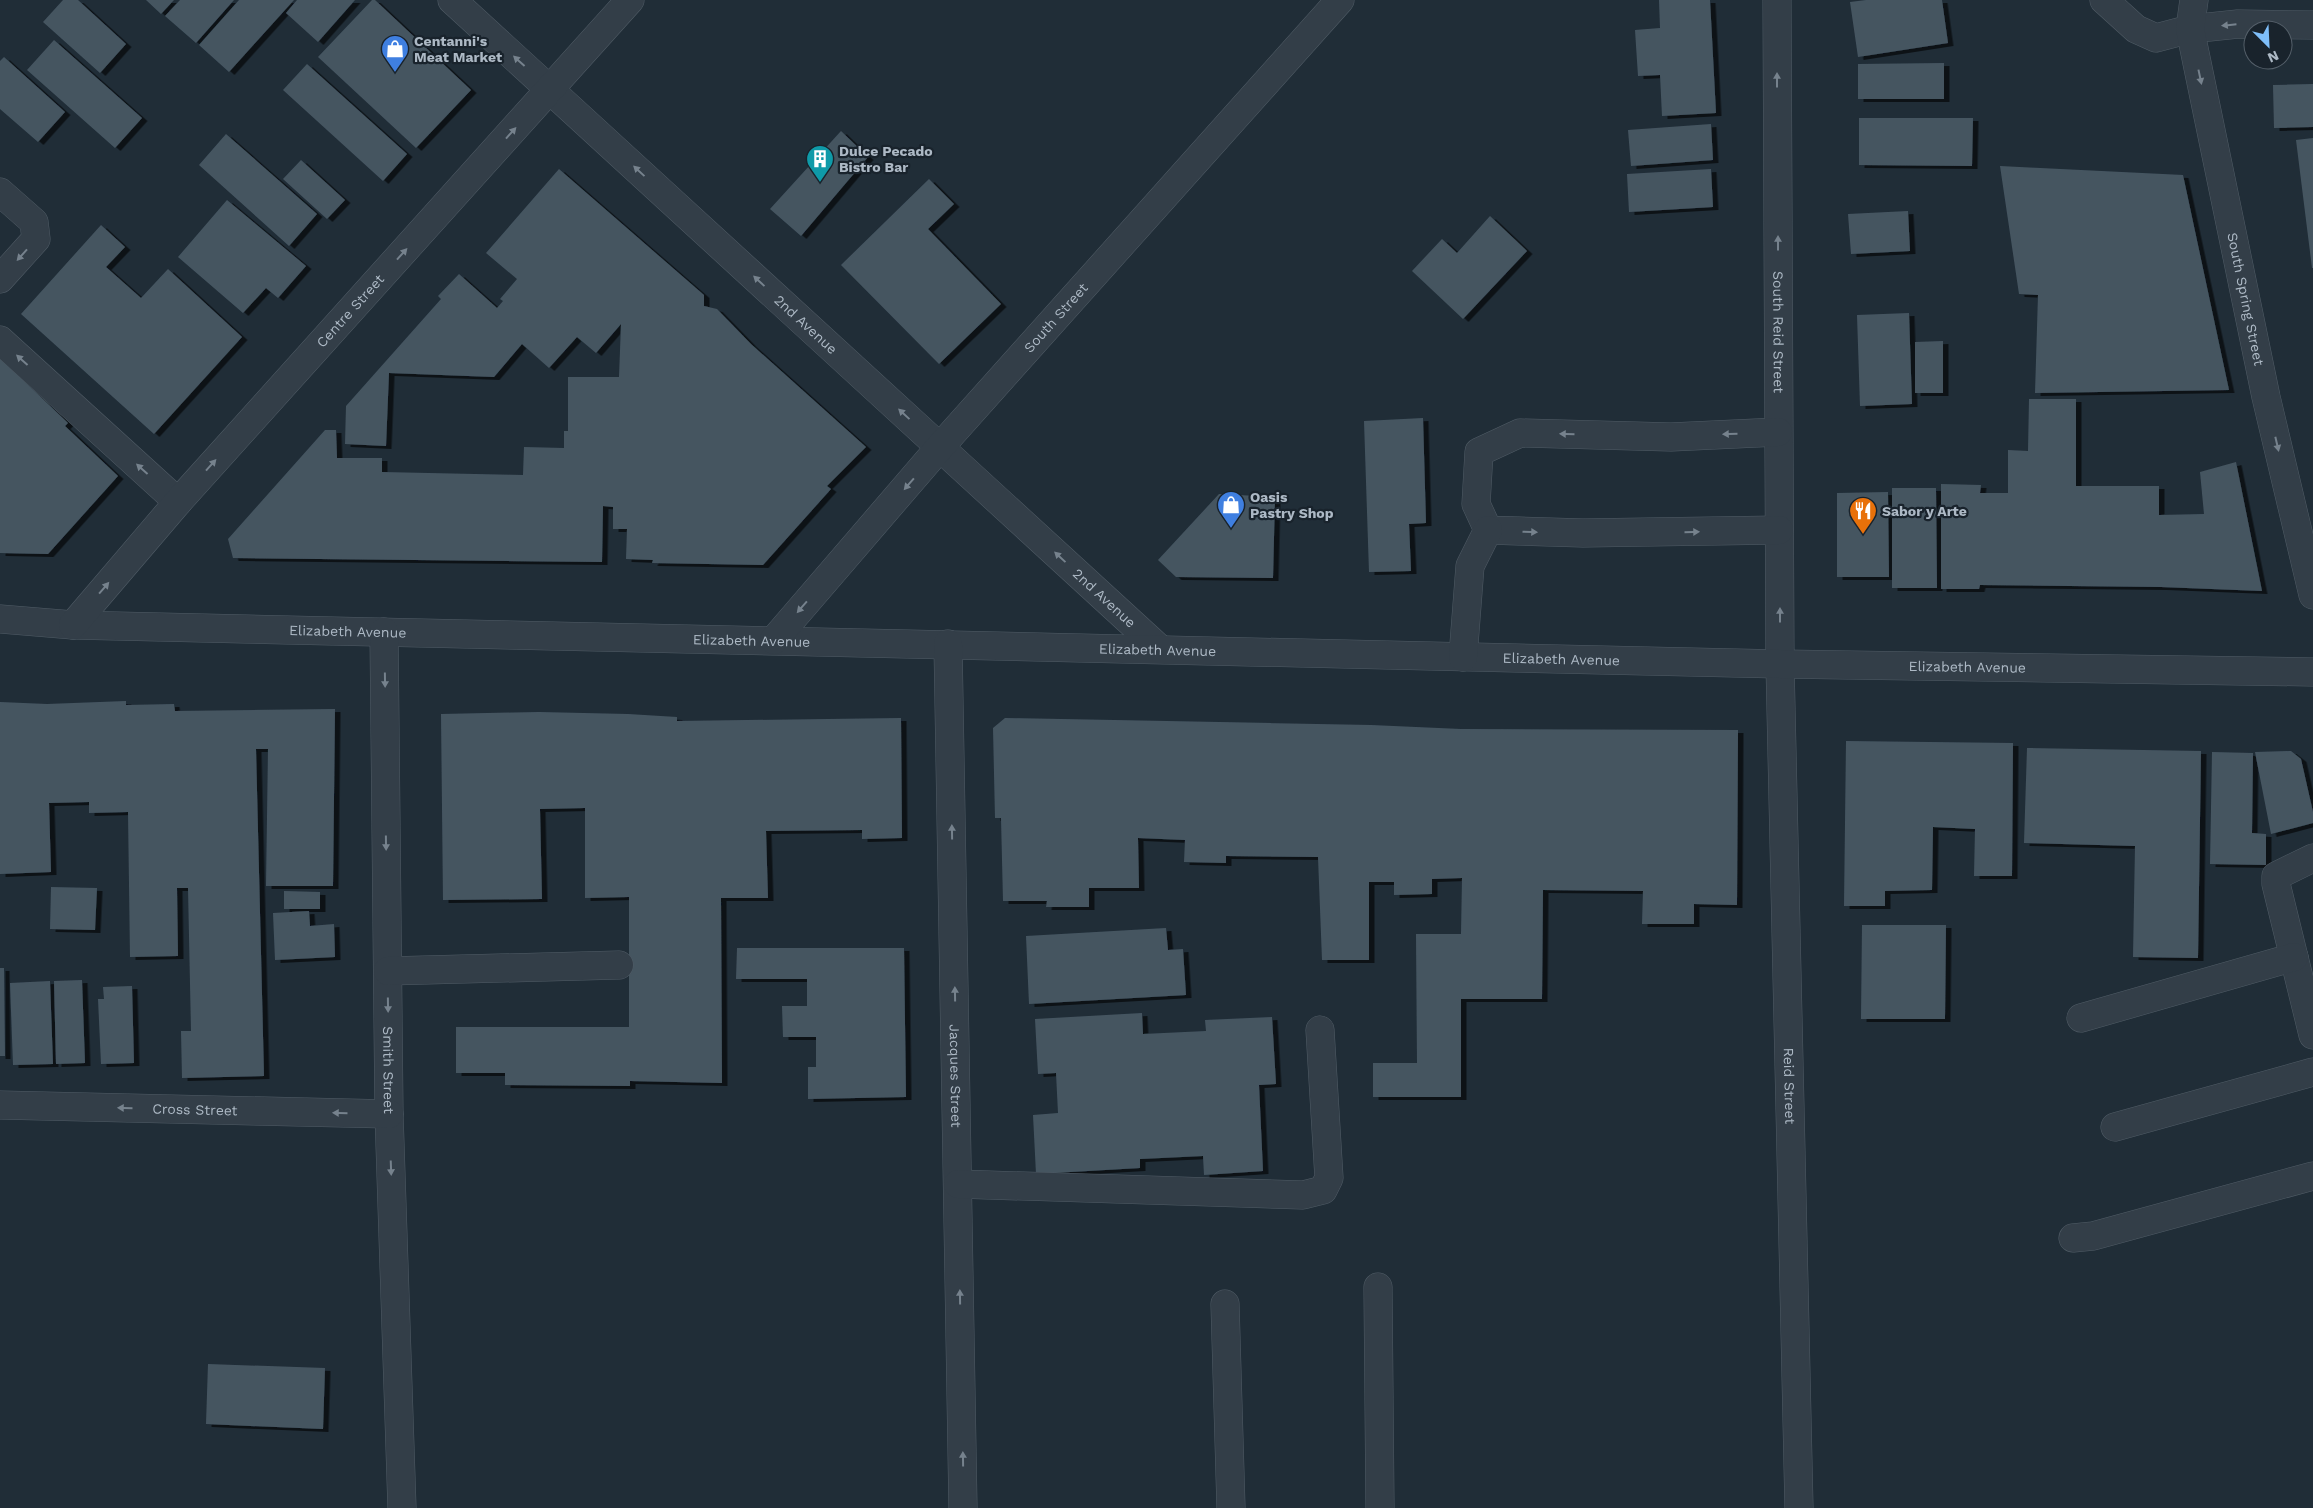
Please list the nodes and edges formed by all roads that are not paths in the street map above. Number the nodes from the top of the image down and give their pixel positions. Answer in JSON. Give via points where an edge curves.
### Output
{"nodes":[{"id":1,"x":452,"y":0,"type":"edge"},
{"id":2,"x":630,"y":0,"type":"edge"},
{"id":3,"x":1340,"y":0,"type":"edge"},
{"id":4,"x":1777,"y":0,"type":"edge"},
{"id":5,"x":2104,"y":0,"type":"edge"},
{"id":6,"x":2194,"y":0,"type":"edge"},
{"id":7,"x":2313,"y":25,"type":"edge"},
{"id":8,"x":2190,"y":29,"type":"junction"},
{"id":9,"x":551,"y":89,"type":"junction"},
{"id":10,"x":0,"y":192,"type":"edge"},
{"id":11,"x":0,"y":279,"type":"edge"},
{"id":12,"x":0,"y":340,"type":"edge"},
{"id":13,"x":1778,"y":432,"type":"junction"},
{"id":14,"x":940,"y":447,"type":"junction"},
{"id":15,"x":178,"y":502,"type":"junction"},
{"id":16,"x":1488,"y":530,"type":"junction"},
{"id":17,"x":1779,"y":530,"type":"junction"},
{"id":18,"x":2313,"y":595,"type":"edge"},
{"id":19,"x":0,"y":620,"type":"edge"},
{"id":20,"x":73,"y":624,"type":"junction"},
{"id":21,"x":384,"y":632,"type":"junction"},
{"id":22,"x":774,"y":640,"type":"junction"},
{"id":23,"x":948,"y":644,"type":"junction"},
{"id":24,"x":1160,"y":649,"type":"junction"},
{"id":25,"x":1463,"y":657,"type":"junction"},
{"id":26,"x":1780,"y":664,"type":"junction"},
{"id":27,"x":2313,"y":672,"type":"edge"},
{"id":28,"x":2313,"y":858,"type":"edge"},
{"id":29,"x":2294,"y":957,"type":"junction"},
{"id":30,"x":619,"y":965,"type":"dead end"},
{"id":31,"x":388,"y":971,"type":"junction"},
{"id":32,"x":2081,"y":1018,"type":"dead end"},
{"id":33,"x":1320,"y":1030,"type":"dead end"},
{"id":34,"x":2313,"y":1034,"type":"edge"},
{"id":35,"x":2313,"y":1072,"type":"edge"},
{"id":36,"x":0,"y":1105,"type":"edge"},
{"id":37,"x":389,"y":1114,"type":"junction"},
{"id":38,"x":2115,"y":1127,"type":"dead end"},
{"id":39,"x":2313,"y":1176,"type":"edge"},
{"id":40,"x":958,"y":1184,"type":"junction"},
{"id":41,"x":2073,"y":1238,"type":"dead end"},
{"id":42,"x":1378,"y":1287,"type":"dead end"},
{"id":43,"x":1225,"y":1304,"type":"dead end"},
{"id":44,"x":402,"y":1508,"type":"edge"},
{"id":45,"x":963,"y":1508,"type":"edge"},
{"id":46,"x":1231,"y":1508,"type":"edge"},
{"id":47,"x":1380,"y":1508,"type":"edge"},
{"id":48,"x":1799,"y":1508,"type":"edge"}],
"edges":[{"from":9,"to":1,"type":"street","name":"2nd Avenue","one_way":true},
{"from":2,"to":9,"type":"street","name":"Centre Street"},
{"from":3,"to":14,"type":"street","name":"South Street"},
{"from":13,"to":4,"type":"street","name":"South Reid Street","one_way":true},
{"from":5,"to":8,"type":"street","via":[[2136,29],[2156,38]]},
{"from":6,"to":8,"type":"street","name":"South Spring Street"},
{"from":7,"to":8,"type":"street","one_way":true,"via":[[2238,24]]},
{"from":8,"to":18,"type":"street","name":"South Spring Street","one_way":true,"via":[[2266,397]]},
{"from":14,"to":9,"type":"street","name":"2nd Avenue","one_way":true},
{"from":15,"to":9,"type":"street","name":"Centre Street","one_way":true},
{"from":10,"to":11,"type":"street","one_way":true,"via":[[34,222],[36,238]]},
{"from":15,"to":12,"type":"street","one_way":true},
{"from":13,"to":16,"type":"street","one_way":true,"via":[[1671,436],[1520,433],[1479,452],[1476,504]]},
{"from":13,"to":17,"type":"street","name":"South Reid Street"},
{"from":14,"to":22,"type":"street","name":"South Street","one_way":true},
{"from":24,"to":14,"type":"street","name":"2nd Avenue","one_way":true},
{"from":20,"to":15,"type":"street","name":"Centre Street","one_way":true},
{"from":16,"to":17,"type":"street","one_way":true,"via":[[1583,533]]},
{"from":16,"to":25,"type":"street","via":[[1470,566]]},
{"from":26,"to":17,"type":"street","name":"South Reid Street","one_way":true},
{"from":19,"to":20,"type":"street","name":"Elizabeth Avenue"},
{"from":20,"to":21,"type":"street","name":"Elizabeth Avenue"},
{"from":21,"to":22,"type":"street","name":"Elizabeth Avenue"},
{"from":21,"to":31,"type":"street","name":"Smith Street","one_way":true},
{"from":22,"to":23,"type":"street","name":"Elizabeth Avenue"},
{"from":23,"to":24,"type":"street","name":"Elizabeth Avenue"},
{"from":40,"to":23,"type":"street","name":"Jacques Street","one_way":true},
{"from":24,"to":25,"type":"street","name":"Elizabeth Avenue"},
{"from":25,"to":26,"type":"street","name":"Elizabeth Avenue"},
{"from":26,"to":27,"type":"street","name":"Elizabeth Avenue"},
{"from":26,"to":48,"type":"street","name":"Reid Street"},
{"from":28,"to":29,"type":"street","via":[[2276,876]]},
{"from":29,"to":32,"type":"street"},
{"from":29,"to":34,"type":"street"},
{"from":30,"to":31,"type":"street"},
{"from":31,"to":37,"type":"street","name":"Smith Street","one_way":true},
{"from":33,"to":40,"type":"street","via":[[1329,1178],[1323,1190],[1303,1195]]},
{"from":35,"to":38,"type":"street"},
{"from":37,"to":36,"type":"street","name":"Cross Street","one_way":true},
{"from":37,"to":44,"type":"street","name":"Smith Street","one_way":true},
{"from":39,"to":41,"type":"street","via":[[2093,1236]]},
{"from":45,"to":40,"type":"street","name":"Jacques Street","one_way":true},
{"from":42,"to":47,"type":"street"},
{"from":43,"to":46,"type":"street"}]}
